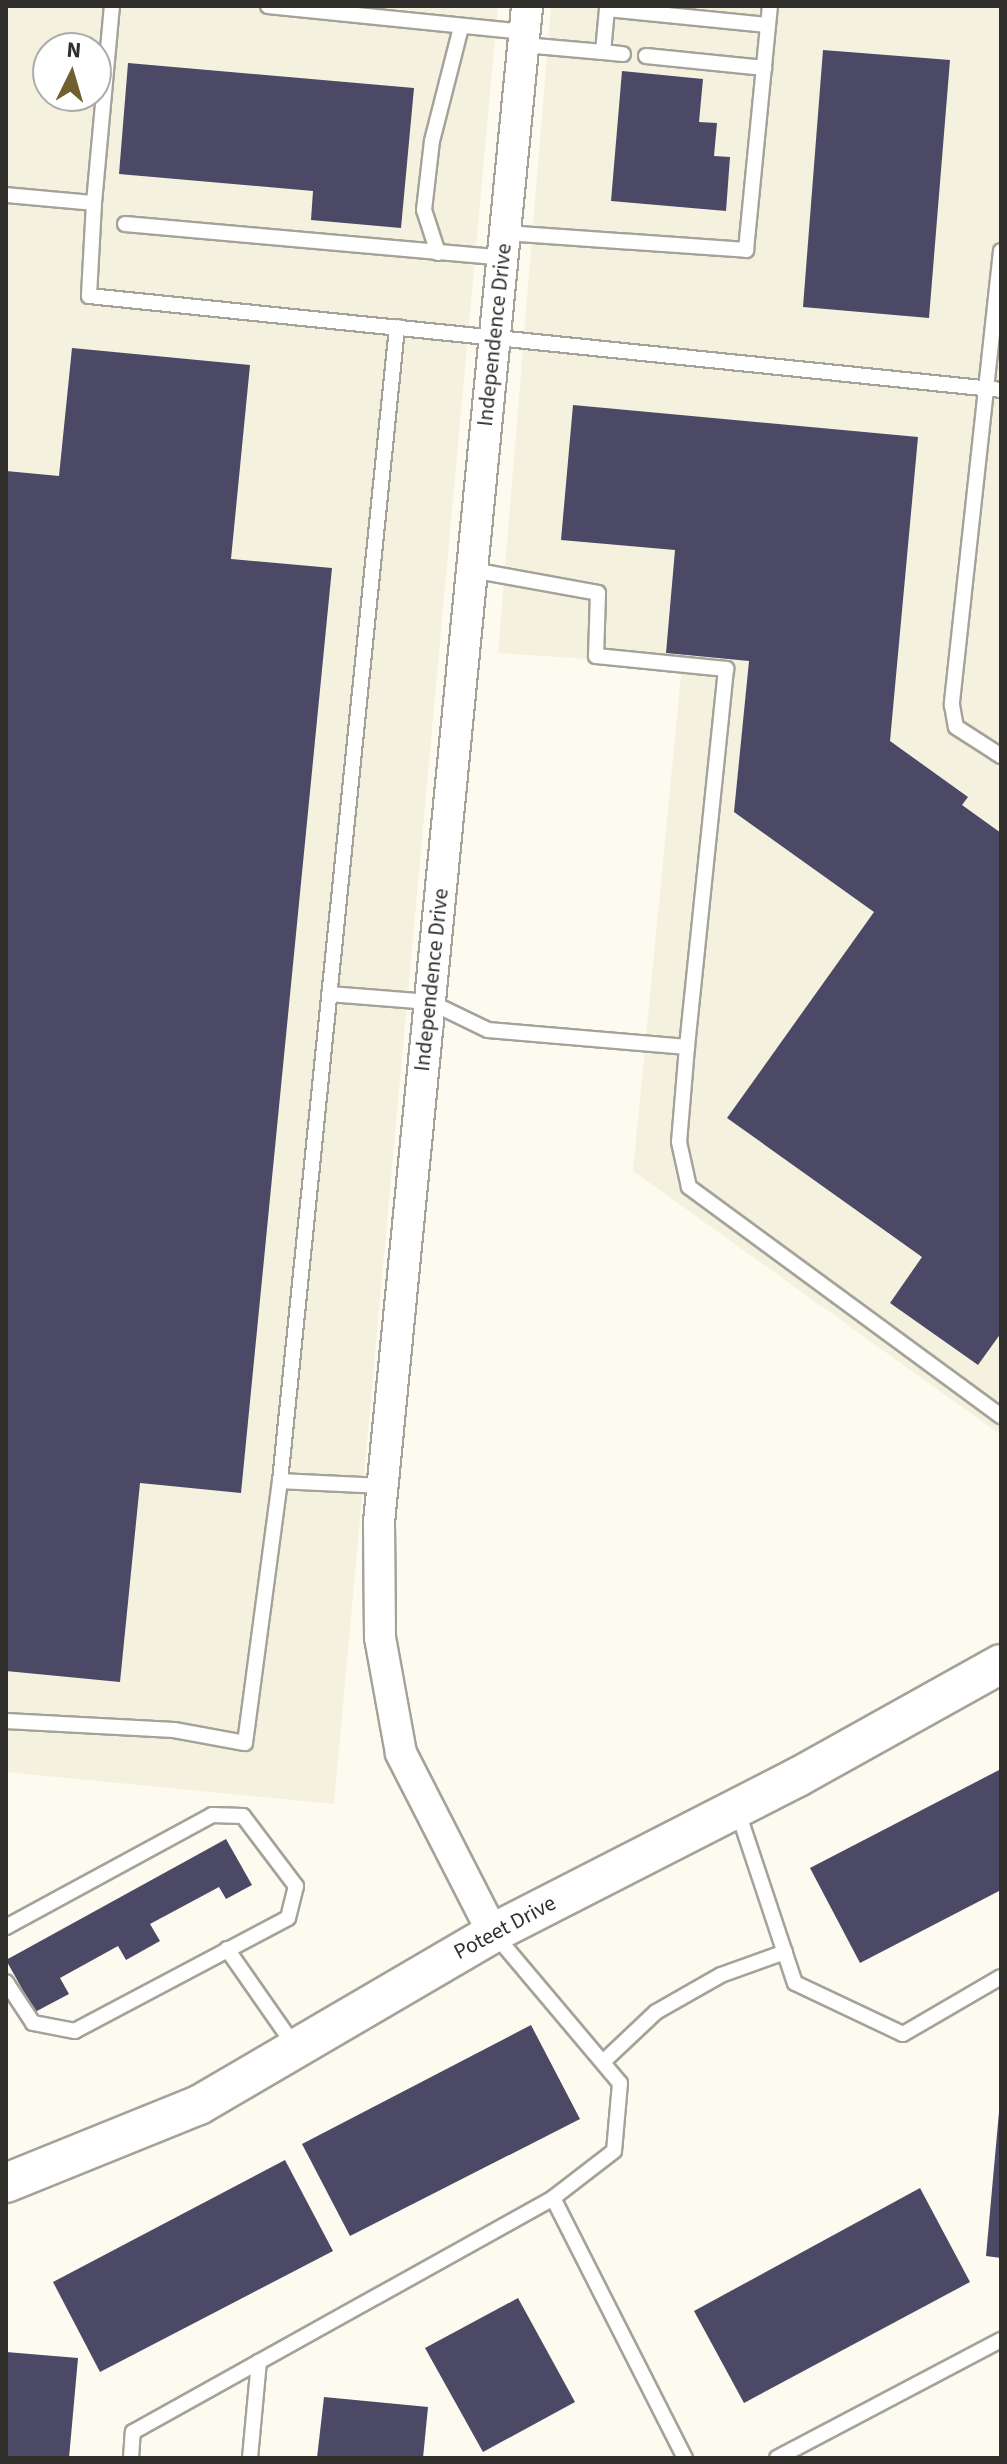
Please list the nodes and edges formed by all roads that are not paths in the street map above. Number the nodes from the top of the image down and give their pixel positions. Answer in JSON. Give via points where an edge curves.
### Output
{"nodes":[{"id":1,"x":112,"y":6,"type":"edge"},
{"id":2,"x":268,"y":6,"type":"edge"},
{"id":3,"x":770,"y":6,"type":"edge"},
{"id":4,"x":767,"y":25,"type":"junction"},
{"id":5,"x":461,"y":27,"type":"junction"},
{"id":6,"x":525,"y":28,"type":"edge"},
{"id":7,"x":603,"y":52,"type":"junction"},
{"id":8,"x":623,"y":54,"type":"dead end"},
{"id":9,"x":646,"y":56,"type":"dead end"},
{"id":10,"x":764,"y":68,"type":"junction"},
{"id":11,"x":6,"y":195,"type":"edge"},
{"id":12,"x":94,"y":203,"type":"junction"},
{"id":13,"x":125,"y":224,"type":"dead end"},
{"id":14,"x":504,"y":246,"type":"junction"},
{"id":15,"x":1001,"y":251,"type":"edge"},
{"id":16,"x":438,"y":253,"type":"junction"},
{"id":17,"x":397,"y":327,"type":"junction"},
{"id":18,"x":495,"y":337,"type":"junction"},
{"id":19,"x":993,"y":390,"type":"edge"},
{"id":20,"x":472,"y":570,"type":"junction"},
{"id":21,"x":1001,"y":756,"type":"edge"},
{"id":22,"x":329,"y":994,"type":"junction"},
{"id":23,"x":430,"y":1002,"type":"junction"},
{"id":24,"x":687,"y":1047,"type":"junction"},
{"id":25,"x":1001,"y":1416,"type":"edge"},
{"id":26,"x":280,"y":1481,"type":"junction"},
{"id":27,"x":382,"y":1486,"type":"junction"},
{"id":28,"x":1001,"y":1664,"type":"edge"},
{"id":29,"x":6,"y":1721,"type":"edge"},
{"id":30,"x":737,"y":1808,"type":"junction"},
{"id":31,"x":6,"y":1927,"type":"edge"},
{"id":32,"x":493,"y":1933,"type":"junction"},
{"id":33,"x":227,"y":1949,"type":"junction"},
{"id":34,"x":785,"y":1952,"type":"junction"},
{"id":35,"x":1001,"y":1977,"type":"edge"},
{"id":36,"x":6,"y":1982,"type":"edge"},
{"id":37,"x":296,"y":2048,"type":"junction"},
{"id":38,"x":603,"y":2062,"type":"junction"},
{"id":39,"x":6,"y":2183,"type":"edge"},
{"id":40,"x":553,"y":2198,"type":"junction"},
{"id":41,"x":1001,"y":2340,"type":"edge"},
{"id":42,"x":259,"y":2361,"type":"junction"},
{"id":43,"x":131,"y":2458,"type":"edge"},
{"id":44,"x":250,"y":2458,"type":"edge"},
{"id":45,"x":685,"y":2458,"type":"edge"},
{"id":46,"x":777,"y":2458,"type":"edge"}],
"edges":[{"from":1,"to":12,"type":"lane"},
{"from":2,"to":5,"type":"lane"},
{"from":3,"to":4,"type":"lane"},
{"from":4,"to":7,"type":"lane","via":[[607,9]]},
{"from":4,"to":10,"type":"lane"},
{"from":5,"to":6,"type":"lane"},
{"from":5,"to":16,"type":"lane","via":[[432,141],[424,210]]},
{"from":6,"to":7,"type":"lane"},
{"from":6,"to":14,"type":"street","name":"Independence Drive"},
{"from":7,"to":8,"type":"lane"},
{"from":9,"to":10,"type":"lane"},
{"from":10,"to":14,"type":"lane","via":[[746,250]]},
{"from":11,"to":12,"type":"lane"},
{"from":12,"to":17,"type":"lane","via":[[89,296]]},
{"from":13,"to":16,"type":"lane"},
{"from":14,"to":16,"type":"lane"},
{"from":14,"to":18,"type":"street","name":"Independence Drive"},
{"from":15,"to":19,"type":"lane"},
{"from":17,"to":18,"type":"lane"},
{"from":17,"to":22,"type":"lane"},
{"from":18,"to":19,"type":"lane"},
{"from":18,"to":20,"type":"street","name":"Independence Drive"},
{"from":19,"to":21,"type":"lane","via":[[952,705],[956,727]]},
{"from":20,"to":23,"type":"street","name":"Independence Drive"},
{"from":20,"to":24,"type":"lane","via":[[598,593],[596,656],[726,669]]},
{"from":22,"to":23,"type":"lane"},
{"from":22,"to":26,"type":"lane"},
{"from":23,"to":24,"type":"lane","via":[[488,1030]]},
{"from":23,"to":27,"type":"street","name":"Independence Drive"},
{"from":24,"to":25,"type":"lane","via":[[679,1142],[689,1187]]},
{"from":26,"to":27,"type":"lane"},
{"from":26,"to":29,"type":"lane","via":[[245,1743],[174,1730]]},
{"from":27,"to":32,"type":"street","name":"Independence Drive","via":[[380,1637],[401,1753]]},
{"from":28,"to":30,"type":"street","name":"Poteet Drive"},
{"from":30,"to":32,"type":"street","name":"Poteet Drive"},
{"from":30,"to":34,"type":"lane"},
{"from":31,"to":33,"type":"lane","via":[[212,1815],[243,1816],[296,1886],[288,1918]]},
{"from":32,"to":37,"type":"street","name":"Poteet Drive"},
{"from":32,"to":38,"type":"lane"},
{"from":33,"to":36,"type":"lane","via":[[75,2031],[33,2023]]},
{"from":33,"to":37,"type":"lane"},
{"from":34,"to":35,"type":"lane","via":[[795,1983],[903,2034]]},
{"from":34,"to":38,"type":"lane","via":[[721,1975],[656,2012]]},
{"from":37,"to":39,"type":"street","name":"Poteet Drive","via":[[199,2105]]},
{"from":38,"to":40,"type":"lane","via":[[620,2083],[614,2151]]},
{"from":40,"to":42,"type":"lane"},
{"from":40,"to":45,"type":"lane"},
{"from":41,"to":46,"type":"lane"},
{"from":42,"to":43,"type":"lane","via":[[133,2432]]},
{"from":42,"to":44,"type":"lane"}]}
